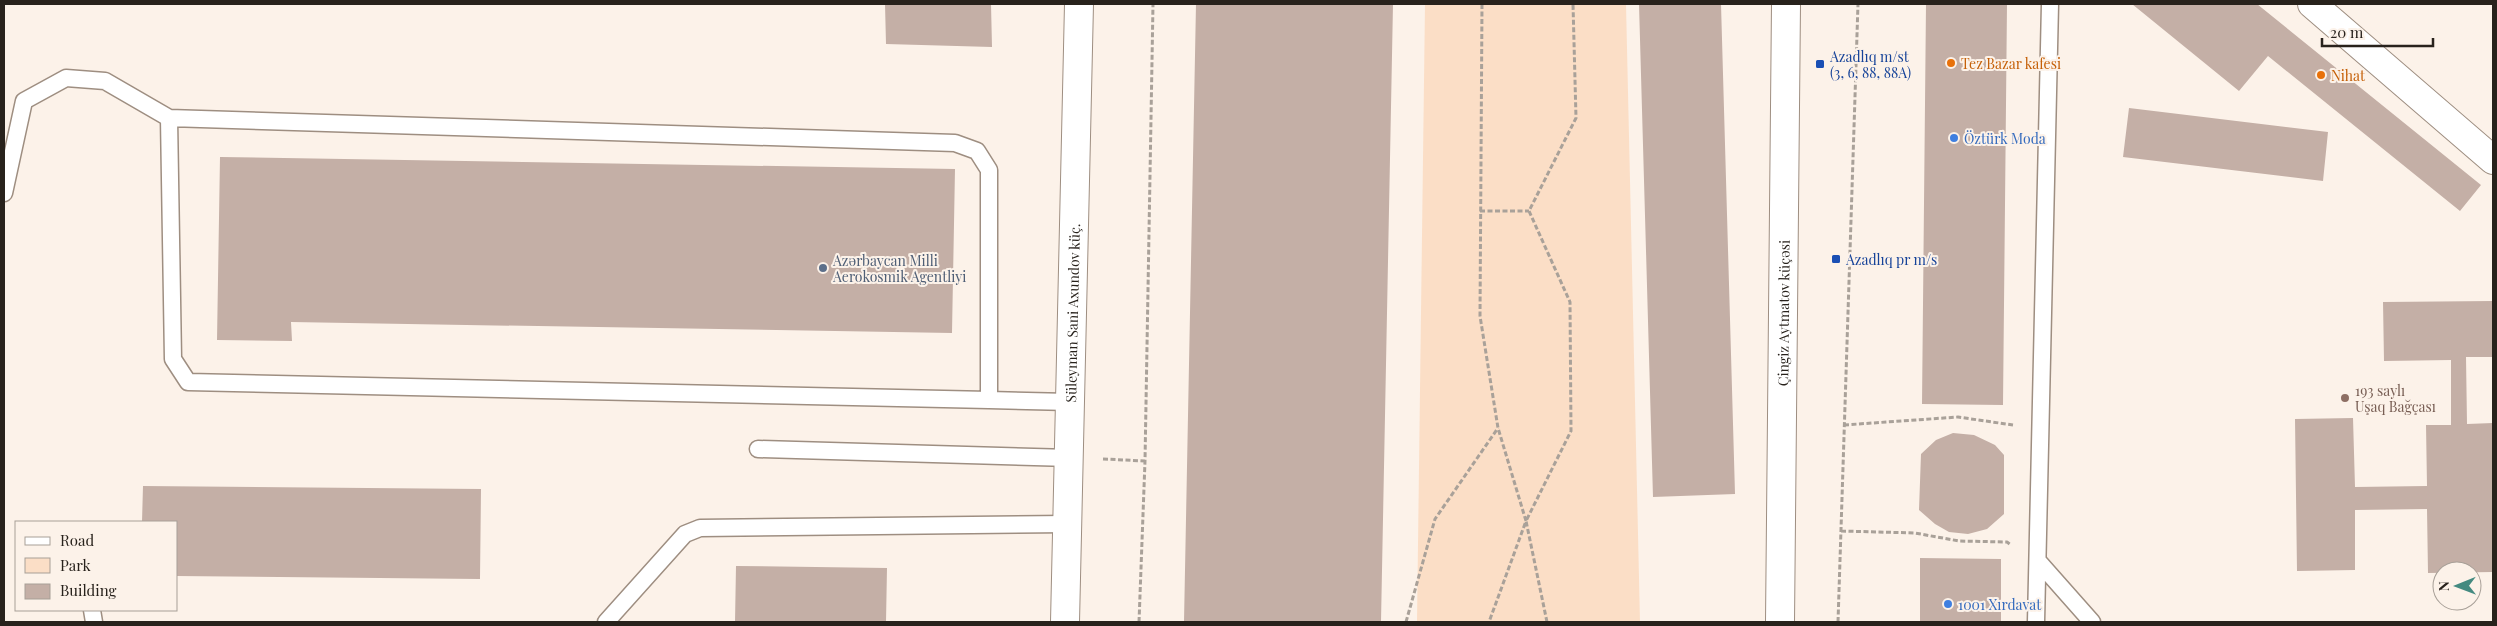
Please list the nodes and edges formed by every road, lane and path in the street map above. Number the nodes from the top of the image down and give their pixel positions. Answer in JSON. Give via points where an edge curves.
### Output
{"nodes":[{"id":1,"x":1080,"y":4,"type":"edge"},
{"id":2,"x":1153,"y":4,"type":"edge"},
{"id":3,"x":1482,"y":4,"type":"edge"},
{"id":4,"x":1573,"y":4,"type":"edge"},
{"id":5,"x":1786,"y":4,"type":"edge"},
{"id":6,"x":1858,"y":4,"type":"edge"},
{"id":7,"x":2050,"y":4,"type":"edge"},
{"id":8,"x":2312,"y":4,"type":"edge"},
{"id":9,"x":169,"y":118,"type":"junction"},
{"id":10,"x":2493,"y":160,"type":"edge"},
{"id":11,"x":4,"y":193,"type":"edge"},
{"id":12,"x":1480,"y":211,"type":"junction"},
{"id":13,"x":1529,"y":211,"type":"junction"},
{"id":14,"x":989,"y":400,"type":"junction"},
{"id":15,"x":1070,"y":402,"type":"junction"},
{"id":16,"x":1844,"y":425,"type":"junction"},
{"id":17,"x":1498,"y":428,"type":"junction"},
{"id":18,"x":2041,"y":430,"type":"junction"},
{"id":19,"x":758,"y":449,"type":"dead end"},
{"id":20,"x":1070,"y":458,"type":"junction"},
{"id":21,"x":1145,"y":461,"type":"junction"},
{"id":22,"x":1526,"y":521,"type":"junction"},
{"id":23,"x":1068,"y":524,"type":"junction"},
{"id":24,"x":1841,"y":532,"type":"junction"},
{"id":25,"x":2038,"y":561,"type":"junction"},
{"id":26,"x":606,"y":622,"type":"edge"},
{"id":27,"x":1065,"y":622,"type":"edge"},
{"id":28,"x":1139,"y":622,"type":"edge"},
{"id":29,"x":1406,"y":622,"type":"edge"},
{"id":30,"x":1490,"y":622,"type":"edge"},
{"id":31,"x":1547,"y":622,"type":"edge"},
{"id":32,"x":1780,"y":622,"type":"edge"},
{"id":33,"x":1838,"y":622,"type":"edge"},
{"id":34,"x":2036,"y":622,"type":"edge"},
{"id":35,"x":2092,"y":622,"type":"edge"}],
"edges":[{"from":1,"to":15,"type":"main road","name":"Süleyman Sani Axundov küç."},
{"from":2,"to":21,"type":"path"},
{"from":3,"to":12,"type":"path"},
{"from":4,"to":13,"type":"path","via":[[1576,118]]},
{"from":5,"to":32,"type":"main road","name":"Çingiz Aytmatov küçəsi"},
{"from":6,"to":16,"type":"path"},
{"from":7,"to":18,"type":"lane"},
{"from":8,"to":10,"type":"main road"},
{"from":9,"to":11,"type":"lane","via":[[105,81],[66,78],[24,102]]},
{"from":9,"to":14,"type":"lane","via":[[955,143],[977,151],[988,170]]},
{"from":9,"to":14,"type":"lane","via":[[173,360],[188,382]]},
{"from":12,"to":13,"type":"path"},
{"from":12,"to":17,"type":"path","via":[[1480,316]]},
{"from":13,"to":22,"type":"path","via":[[1570,302],[1571,431]]},
{"from":14,"to":15,"type":"lane"},
{"from":15,"to":20,"type":"main road","name":"Süleyman Sani Axundov küç."},
{"from":16,"to":18,"type":"path","via":[[1958,417]]},
{"from":16,"to":24,"type":"path"},
{"from":17,"to":22,"type":"path"},
{"from":17,"to":29,"type":"path","via":[[1435,519]]},
{"from":18,"to":25,"type":"lane"},
{"from":19,"to":20,"type":"lane"},
{"from":20,"to":21,"type":"path"},
{"from":20,"to":23,"type":"main road","name":"Süleyman Sani Axundov küç."},
{"from":21,"to":28,"type":"path"},
{"from":22,"to":30,"type":"path"},
{"from":22,"to":31,"type":"path"},
{"from":23,"to":26,"type":"lane","via":[[700,528],[685,534]]},
{"from":23,"to":27,"type":"main road","name":"Süleyman Sani Axundov küç."},
{"from":24,"to":25,"type":"path","via":[[1915,532],[1960,541],[2007,542]]},
{"from":24,"to":33,"type":"path"},
{"from":25,"to":34,"type":"lane"},
{"from":25,"to":35,"type":"lane"}]}
